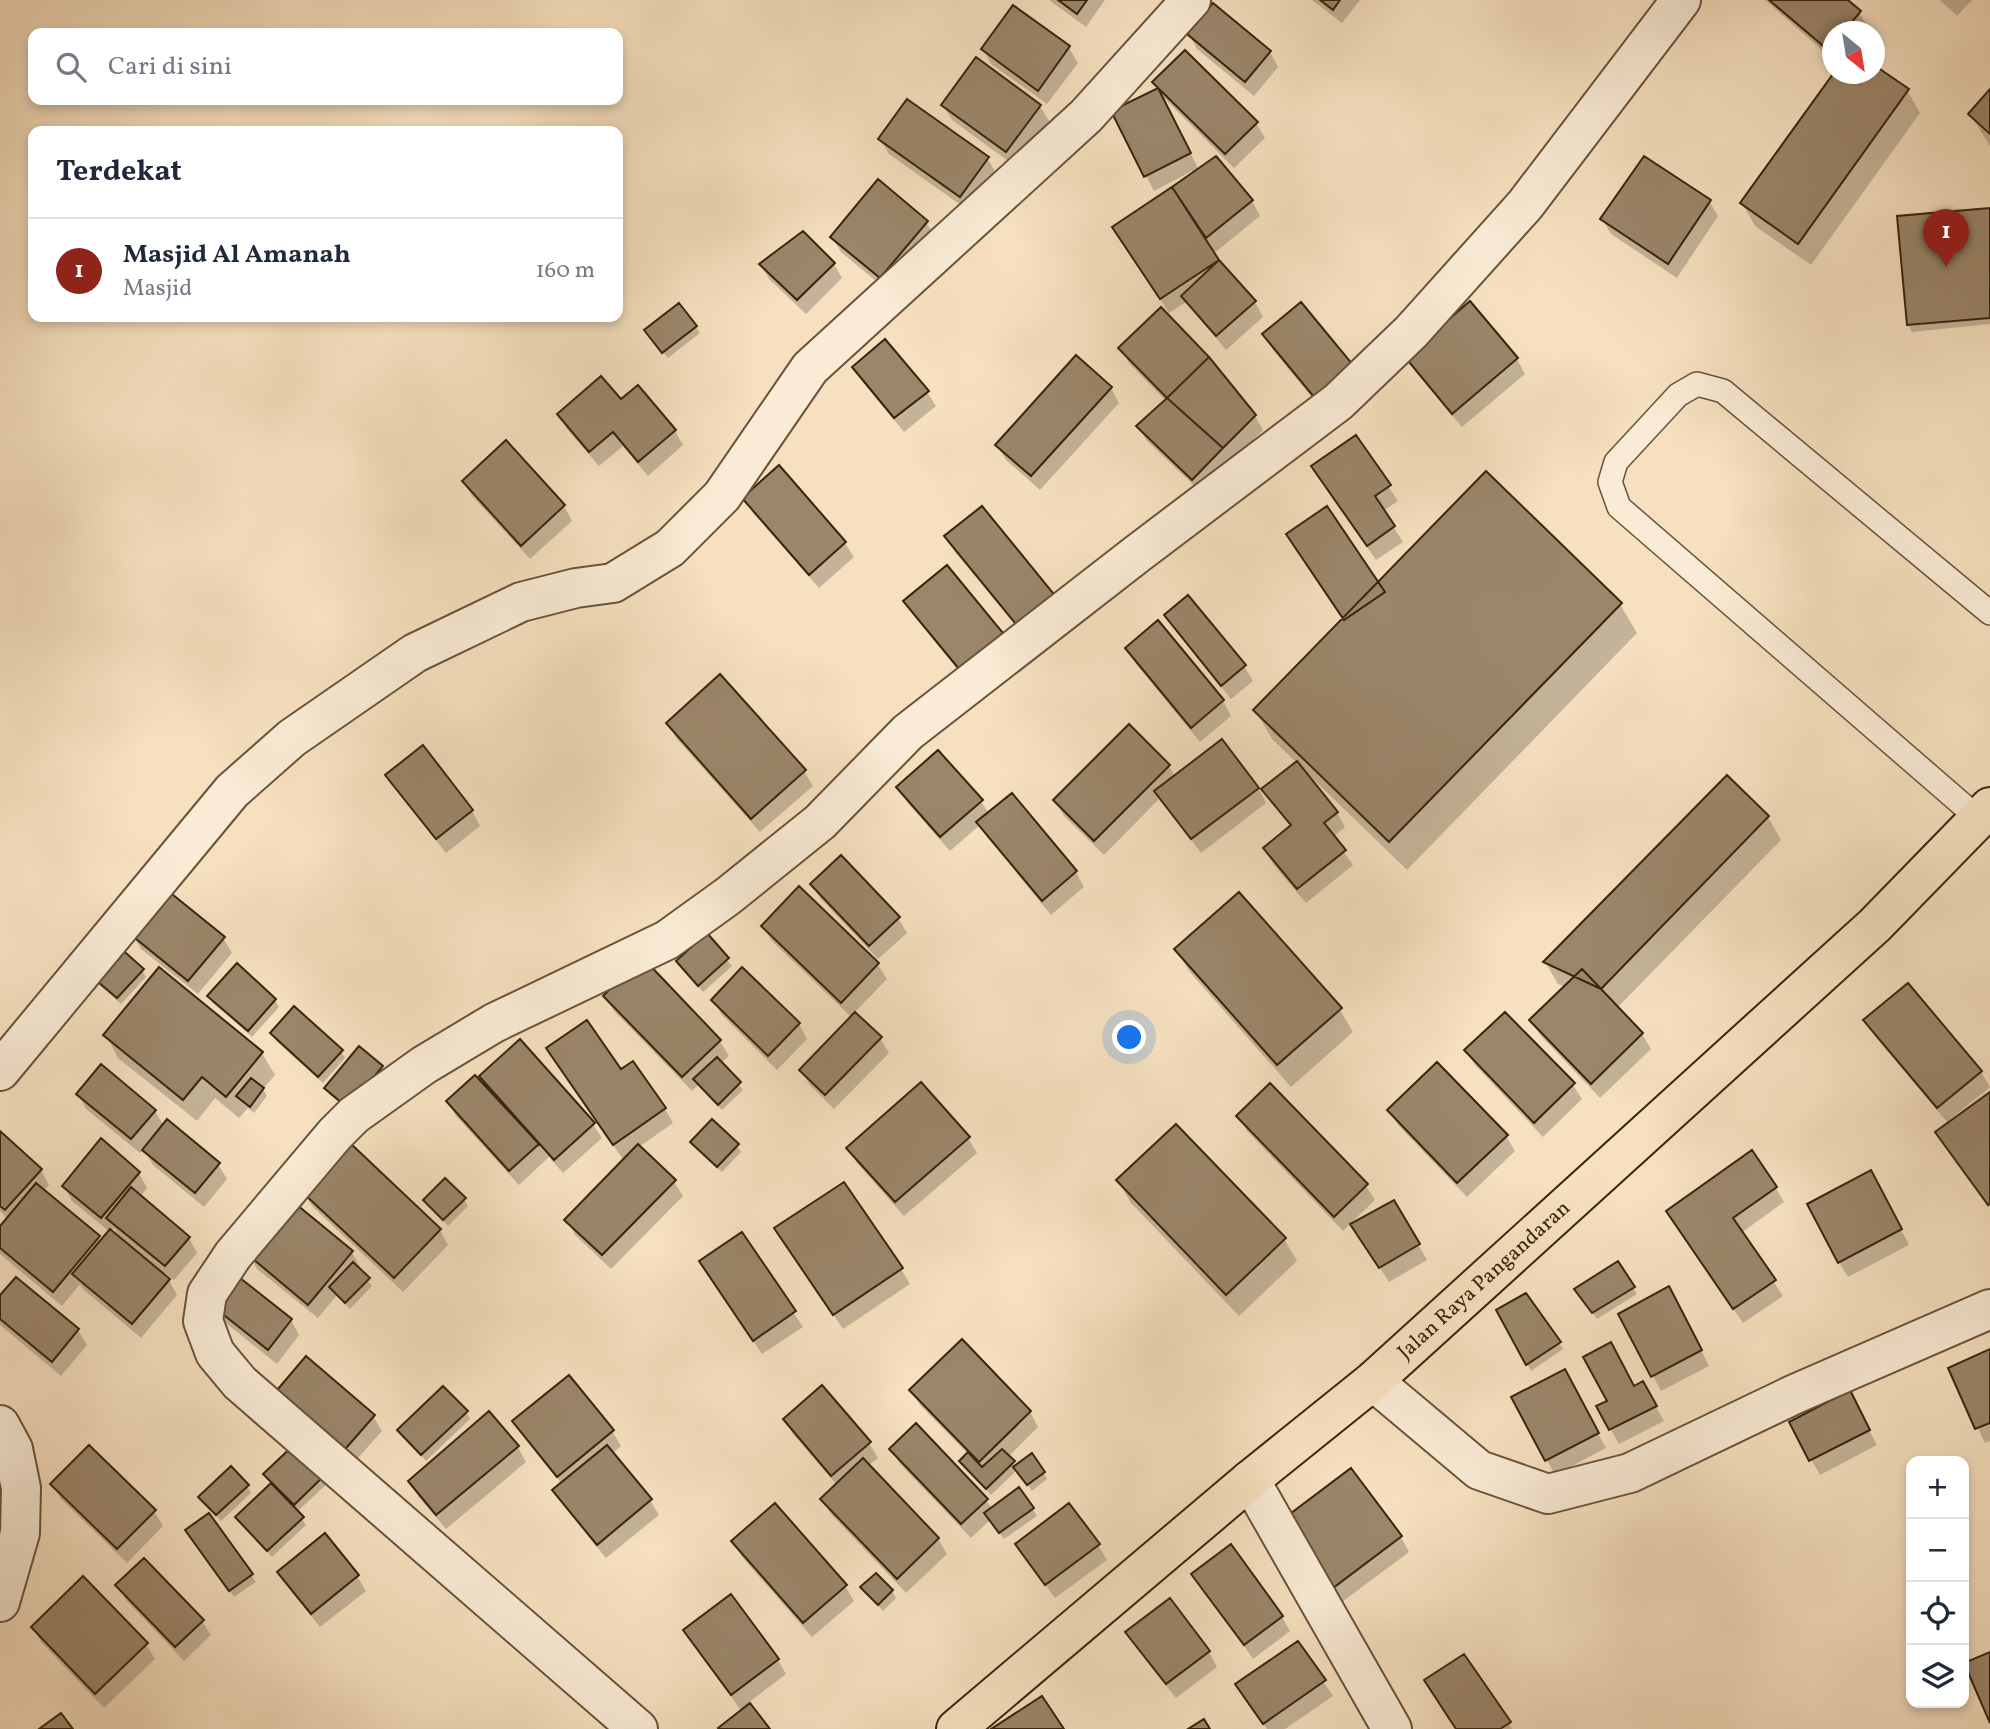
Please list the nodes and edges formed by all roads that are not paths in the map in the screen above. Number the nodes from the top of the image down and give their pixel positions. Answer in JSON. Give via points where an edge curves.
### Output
{"nodes":[{"id":1,"x":1191,"y":0,"type":"edge"},
{"id":2,"x":1681,"y":0,"type":"edge"},
{"id":3,"x":1990,"y":613,"type":"edge"},
{"id":4,"x":1984,"y":813,"type":"edge"},
{"id":5,"x":0,"y":1071,"type":"edge"},
{"id":6,"x":1990,"y":1310,"type":"edge"},
{"id":7,"x":1373,"y":1381,"type":"junction"},
{"id":8,"x":0,"y":1425,"type":"edge"},
{"id":9,"x":1250,"y":1480,"type":"junction"},
{"id":10,"x":0,"y":1602,"type":"edge"},
{"id":11,"x":638,"y":1729,"type":"edge"},
{"id":12,"x":956,"y":1729,"type":"edge"},
{"id":13,"x":1392,"y":1729,"type":"edge"}],
"edges":[{"from":1,"to":5,"type":"street","via":[[1086,116],[810,368],[722,496],[670,548],[613,583],[521,602],[415,653],[292,738],[232,791]]},
{"from":2,"to":11,"type":"street","via":[[1525,205],[1411,332],[1338,402],[908,732],[820,822],[698,918],[667,940],[494,1023],[354,1115],[233,1255],[207,1294],[203,1321],[215,1353],[240,1383]]},
{"from":3,"to":4,"type":"lane","via":[[1723,391],[1697,384],[1678,396],[1616,462],[1610,482],[1619,507]]},
{"from":4,"to":7,"type":"highway","name":"Jalan Raya Pangandaran","via":[[1875,925]]},
{"from":6,"to":7,"type":"street","via":[[1795,1394],[1630,1473],[1548,1494],[1479,1470]]},
{"from":7,"to":9,"type":"highway","name":"Jalan Raya Pangandaran"},
{"from":8,"to":10,"type":"street","via":[[13,1449],[21,1489],[20,1533]]},
{"from":9,"to":12,"type":"highway","name":"Jalan Raya Pangandaran"},
{"from":9,"to":13,"type":"street"}]}
